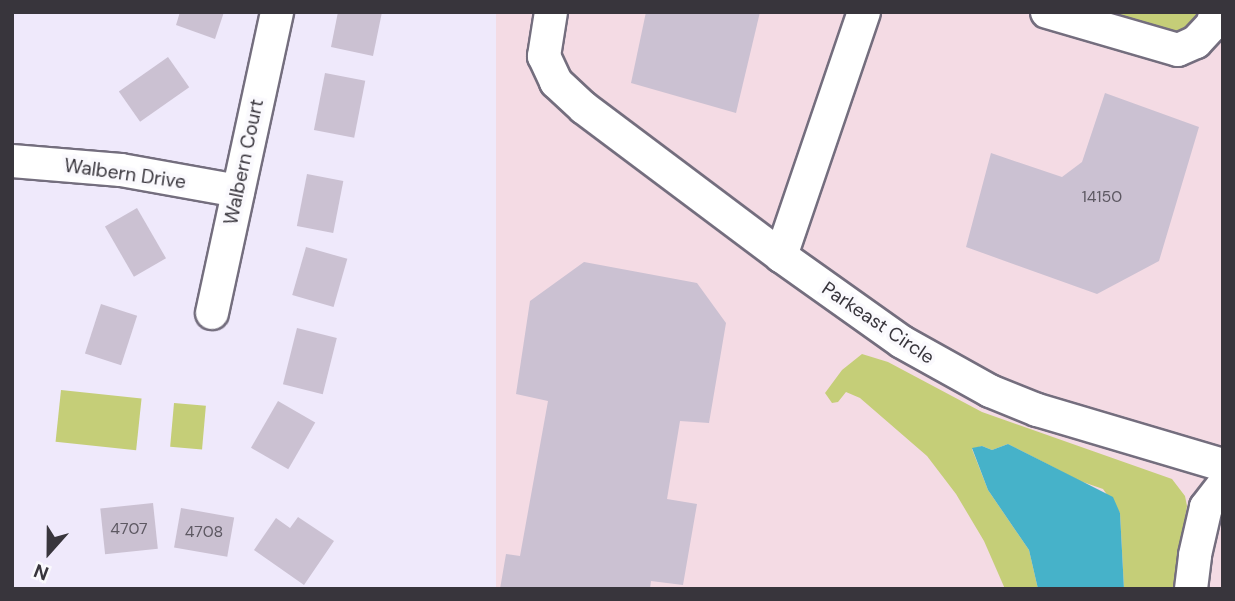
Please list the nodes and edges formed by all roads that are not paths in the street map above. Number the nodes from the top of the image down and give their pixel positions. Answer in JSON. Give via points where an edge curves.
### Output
{"nodes":[{"id":1,"x":277,"y":12,"type":"edge"},
{"id":2,"x":551,"y":12,"type":"edge"},
{"id":3,"x":864,"y":12,"type":"edge"},
{"id":4,"x":1047,"y":12,"type":"edge"},
{"id":5,"x":1216,"y":12,"type":"edge"},
{"id":6,"x":12,"y":161,"type":"edge"},
{"id":7,"x":238,"y":191,"type":"junction"},
{"id":8,"x":780,"y":256,"type":"junction"},
{"id":9,"x":212,"y":313,"type":"dead end"},
{"id":10,"x":1223,"y":465,"type":"edge"},
{"id":11,"x":1223,"y":485,"type":"edge"},
{"id":12,"x":1191,"y":589,"type":"edge"}],
"edges":[{"from":1,"to":7,"type":"street","name":"Walbern Court"},
{"from":2,"to":8,"type":"street","name":"Parkeast Circle","via":[[544,56],[556,82]]},
{"from":3,"to":8,"type":"street"},
{"from":4,"to":5,"type":"street","via":[[1178,50],[1196,42],[1212,25]]},
{"from":6,"to":7,"type":"street","name":"Walbern Drive","via":[[121,170]]},
{"from":7,"to":9,"type":"street","name":"Walbern Court"},
{"from":8,"to":10,"type":"street","name":"Parkeast Circle","via":[[902,342],[990,391],[1037,410]]},
{"from":11,"to":12,"type":"street","via":[[1206,507]]}]}
